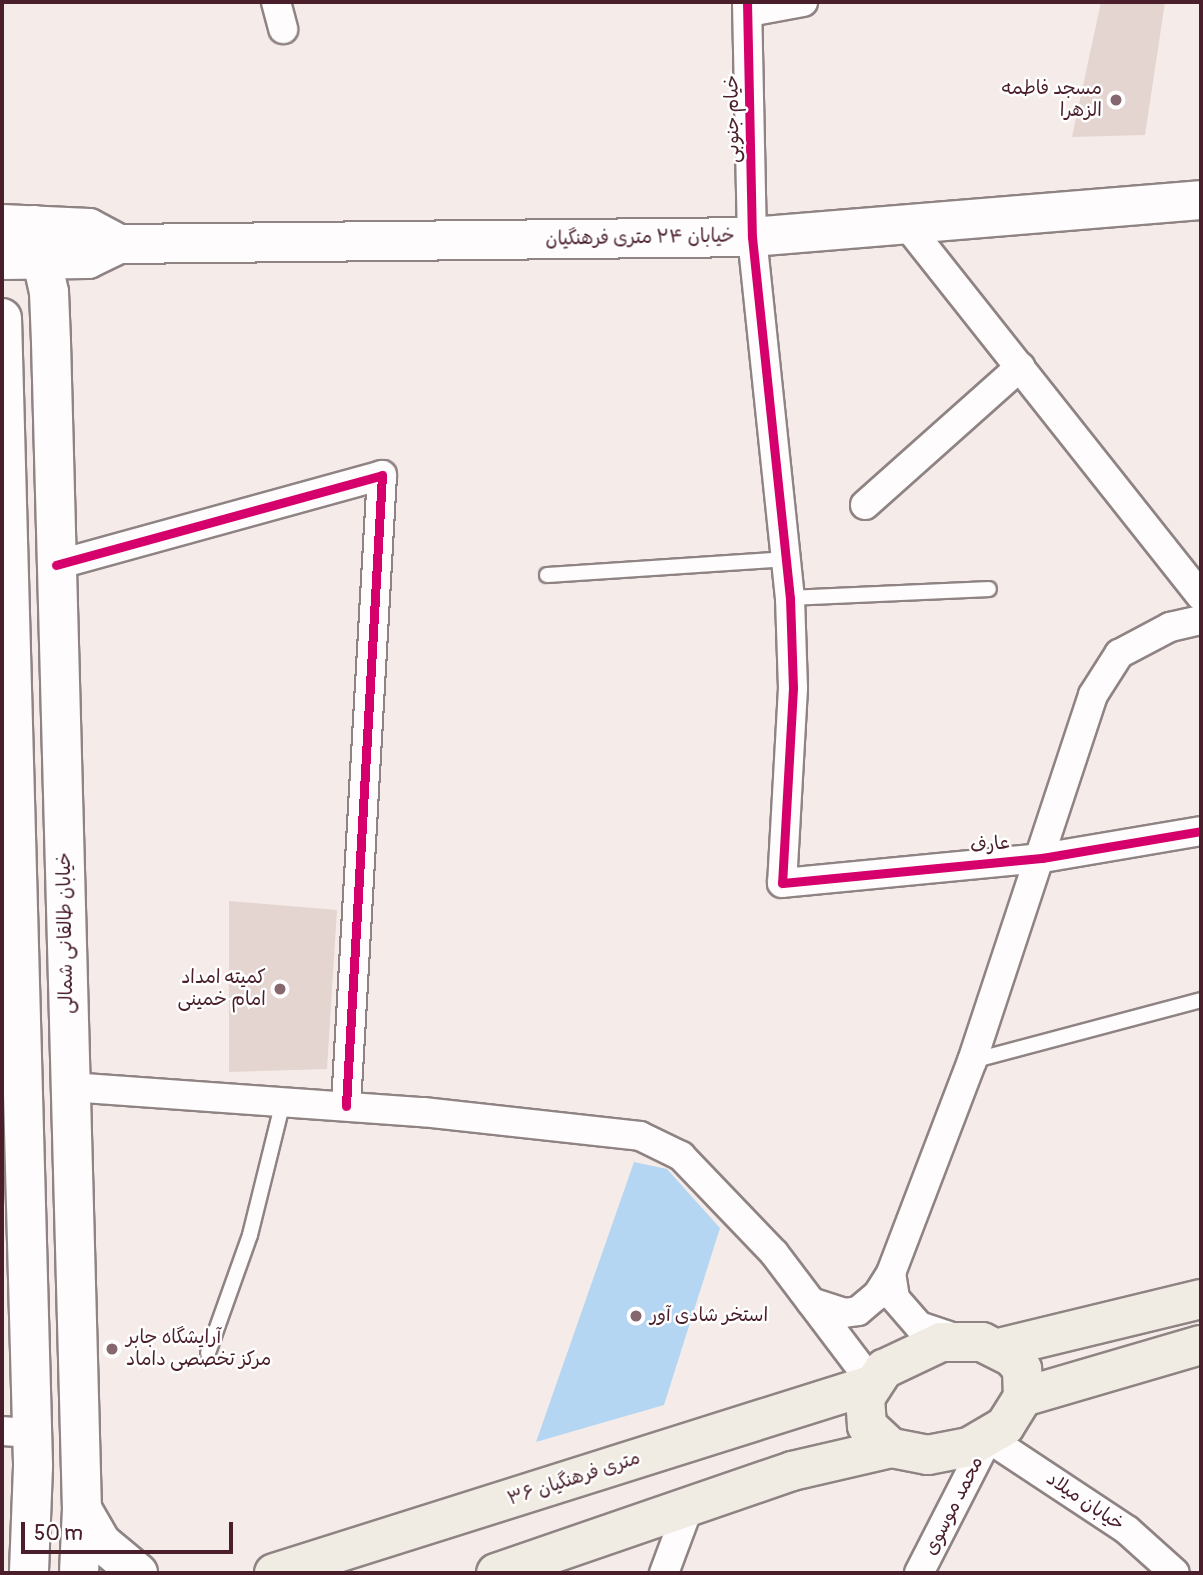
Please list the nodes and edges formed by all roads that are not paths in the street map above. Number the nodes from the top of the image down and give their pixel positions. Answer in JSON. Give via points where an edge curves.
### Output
{"nodes":[{"id":1,"x":276,"y":2,"type":"edge"},
{"id":2,"x":803,"y":2,"type":"edge"},
{"id":3,"x":748,"y":7,"type":"edge"},
{"id":4,"x":283,"y":29,"type":"dead end"},
{"id":5,"x":1201,"y":201,"type":"edge"},
{"id":6,"x":906,"y":224,"type":"junction"},
{"id":7,"x":752,"y":237,"type":"junction"},
{"id":8,"x":31,"y":250,"type":"edge"},
{"id":9,"x":2,"y":260,"type":"edge"},
{"id":10,"x":2,"y":318,"type":"edge"},
{"id":11,"x":1020,"y":367,"type":"junction"},
{"id":12,"x":6,"y":503,"type":"edge"},
{"id":13,"x":865,"y":505,"type":"dead end"},
{"id":14,"x":788,"y":559,"type":"junction"},
{"id":15,"x":57,"y":565,"type":"junction"},
{"id":16,"x":547,"y":575,"type":"dead end"},
{"id":17,"x":989,"y":589,"type":"dead end"},
{"id":18,"x":1201,"y":596,"type":"edge"},
{"id":19,"x":790,"y":598,"type":"junction"},
{"id":20,"x":1201,"y":620,"type":"edge"},
{"id":21,"x":9,"y":775,"type":"edge"},
{"id":22,"x":1201,"y":831,"type":"edge"},
{"id":23,"x":1042,"y":858,"type":"junction"},
{"id":24,"x":782,"y":883,"type":"joint"},
{"id":25,"x":11,"y":931,"type":"edge"},
{"id":26,"x":1201,"y":1000,"type":"edge"},
{"id":27,"x":972,"y":1061,"type":"junction"},
{"id":28,"x":70,"y":1087,"type":"junction"},
{"id":29,"x":283,"y":1102,"type":"junction"},
{"id":30,"x":346,"y":1106,"type":"junction"},
{"id":31,"x":14,"y":1146,"type":"edge"},
{"id":32,"x":891,"y":1273,"type":"junction"},
{"id":33,"x":1201,"y":1299,"type":"edge"},
{"id":34,"x":811,"y":1302,"type":"junction"},
{"id":35,"x":961,"y":1341,"type":"junction"},
{"id":36,"x":1201,"y":1345,"type":"edge"},
{"id":37,"x":999,"y":1348,"type":"junction"},
{"id":38,"x":208,"y":1353,"type":"dead end"},
{"id":39,"x":873,"y":1384,"type":"junction"},
{"id":40,"x":1023,"y":1397,"type":"junction"},
{"id":41,"x":17,"y":1432,"type":"edge"},
{"id":42,"x":988,"y":1438,"type":"junction"},
{"id":43,"x":891,"y":1448,"type":"junction"},
{"id":44,"x":689,"y":1506,"type":"junction"},
{"id":45,"x":82,"y":1509,"type":"junction"},
{"id":46,"x":29,"y":1573,"type":"edge"},
{"id":47,"x":79,"y":1573,"type":"edge"},
{"id":48,"x":138,"y":1573,"type":"edge"},
{"id":49,"x":274,"y":1573,"type":"edge"},
{"id":50,"x":496,"y":1573,"type":"edge"},
{"id":51,"x":664,"y":1573,"type":"edge"},
{"id":52,"x":919,"y":1573,"type":"edge"},
{"id":53,"x":1175,"y":1573,"type":"edge"}],
"edges":[{"from":1,"to":4,"type":"street"},
{"from":2,"to":3,"type":"street"},
{"from":3,"to":7,"type":"street","name":"خیام جنوبی"},
{"from":5,"to":6,"type":"main road","name":"خیابان ۲۴ متری فرهنگیان"},
{"from":6,"to":7,"type":"main road","name":"خیابان ۲۴ متری فرهنگیان"},
{"from":6,"to":11,"type":"street"},
{"from":7,"to":8,"type":"main road","name":"خیابان ۲۴ متری فرهنگیان","via":[[119,244],[88,259]]},
{"from":7,"to":14,"type":"street","name":"خیام جنوبی"},
{"from":8,"to":9,"type":"main road"},
{"from":8,"to":15,"type":"main road","name":"خیابان طالقانی شمالی"},
{"from":10,"to":12,"type":"main road"},
{"from":11,"to":13,"type":"street"},
{"from":11,"to":18,"type":"street"},
{"from":12,"to":21,"type":"main road"},
{"from":14,"to":16,"type":"lane"},
{"from":14,"to":19,"type":"street","name":"خیام جنوبی"},
{"from":15,"to":28,"type":"main road","name":"خیابان طالقانی شمالی"},
{"from":15,"to":30,"type":"street","via":[[382,475]]},
{"from":17,"to":19,"type":"lane"},
{"from":19,"to":24,"type":"street","name":"خیام جنوبی","via":[[793,688]]},
{"from":20,"to":23,"type":"street","via":[[1170,627],[1119,654],[1093,695]]},
{"from":21,"to":25,"type":"main road"},
{"from":22,"to":23,"type":"street","name":"عارف"},
{"from":23,"to":24,"type":"street","name":"عارف"},
{"from":23,"to":27,"type":"street"},
{"from":25,"to":31,"type":"main road"},
{"from":26,"to":27,"type":"lane"},
{"from":27,"to":32,"type":"street"},
{"from":28,"to":29,"type":"street"},
{"from":28,"to":45,"type":"main road","name":"خیابان طالقانی شمالی"},
{"from":29,"to":30,"type":"street"},
{"from":29,"to":38,"type":"lane","via":[[250,1235]]},
{"from":30,"to":34,"type":"street","via":[[640,1136],[681,1156],[774,1253]]},
{"from":31,"to":41,"type":"main road"},
{"from":32,"to":34,"type":"street","via":[[878,1294],[858,1311],[844,1313]]},
{"from":32,"to":35,"type":"street","via":[[895,1298],[919,1326]]},
{"from":33,"to":37,"type":"main road"},
{"from":34,"to":39,"type":"street"},
{"from":35,"to":37,"type":"main road"},
{"from":35,"to":39,"type":"main road","via":[[901,1357]]},
{"from":36,"to":40,"type":"main road"},
{"from":37,"to":40,"type":"main road","via":[[1022,1369]]},
{"from":39,"to":43,"type":"main road","via":[[865,1398],[867,1426]]},
{"from":39,"to":49,"type":"main road","name":"۳۶ متری فرهنگیان"},
{"from":40,"to":42,"type":"main road","via":[[1005,1426]]},
{"from":41,"to":46,"type":"main road"},
{"from":42,"to":43,"type":"main road","via":[[928,1455]]},
{"from":42,"to":52,"type":"street","name":"محمد موسوی"},
{"from":42,"to":53,"type":"street","name":"خیابان میلاد","via":[[1127,1530]]},
{"from":43,"to":44,"type":"main road","via":[[792,1471]]},
{"from":44,"to":50,"type":"main road"},
{"from":44,"to":51,"type":"street"},
{"from":45,"to":47,"type":"main road","name":"خیابان طالقانی شمالی"},
{"from":45,"to":48,"type":"main road","via":[[102,1543]]}]}
